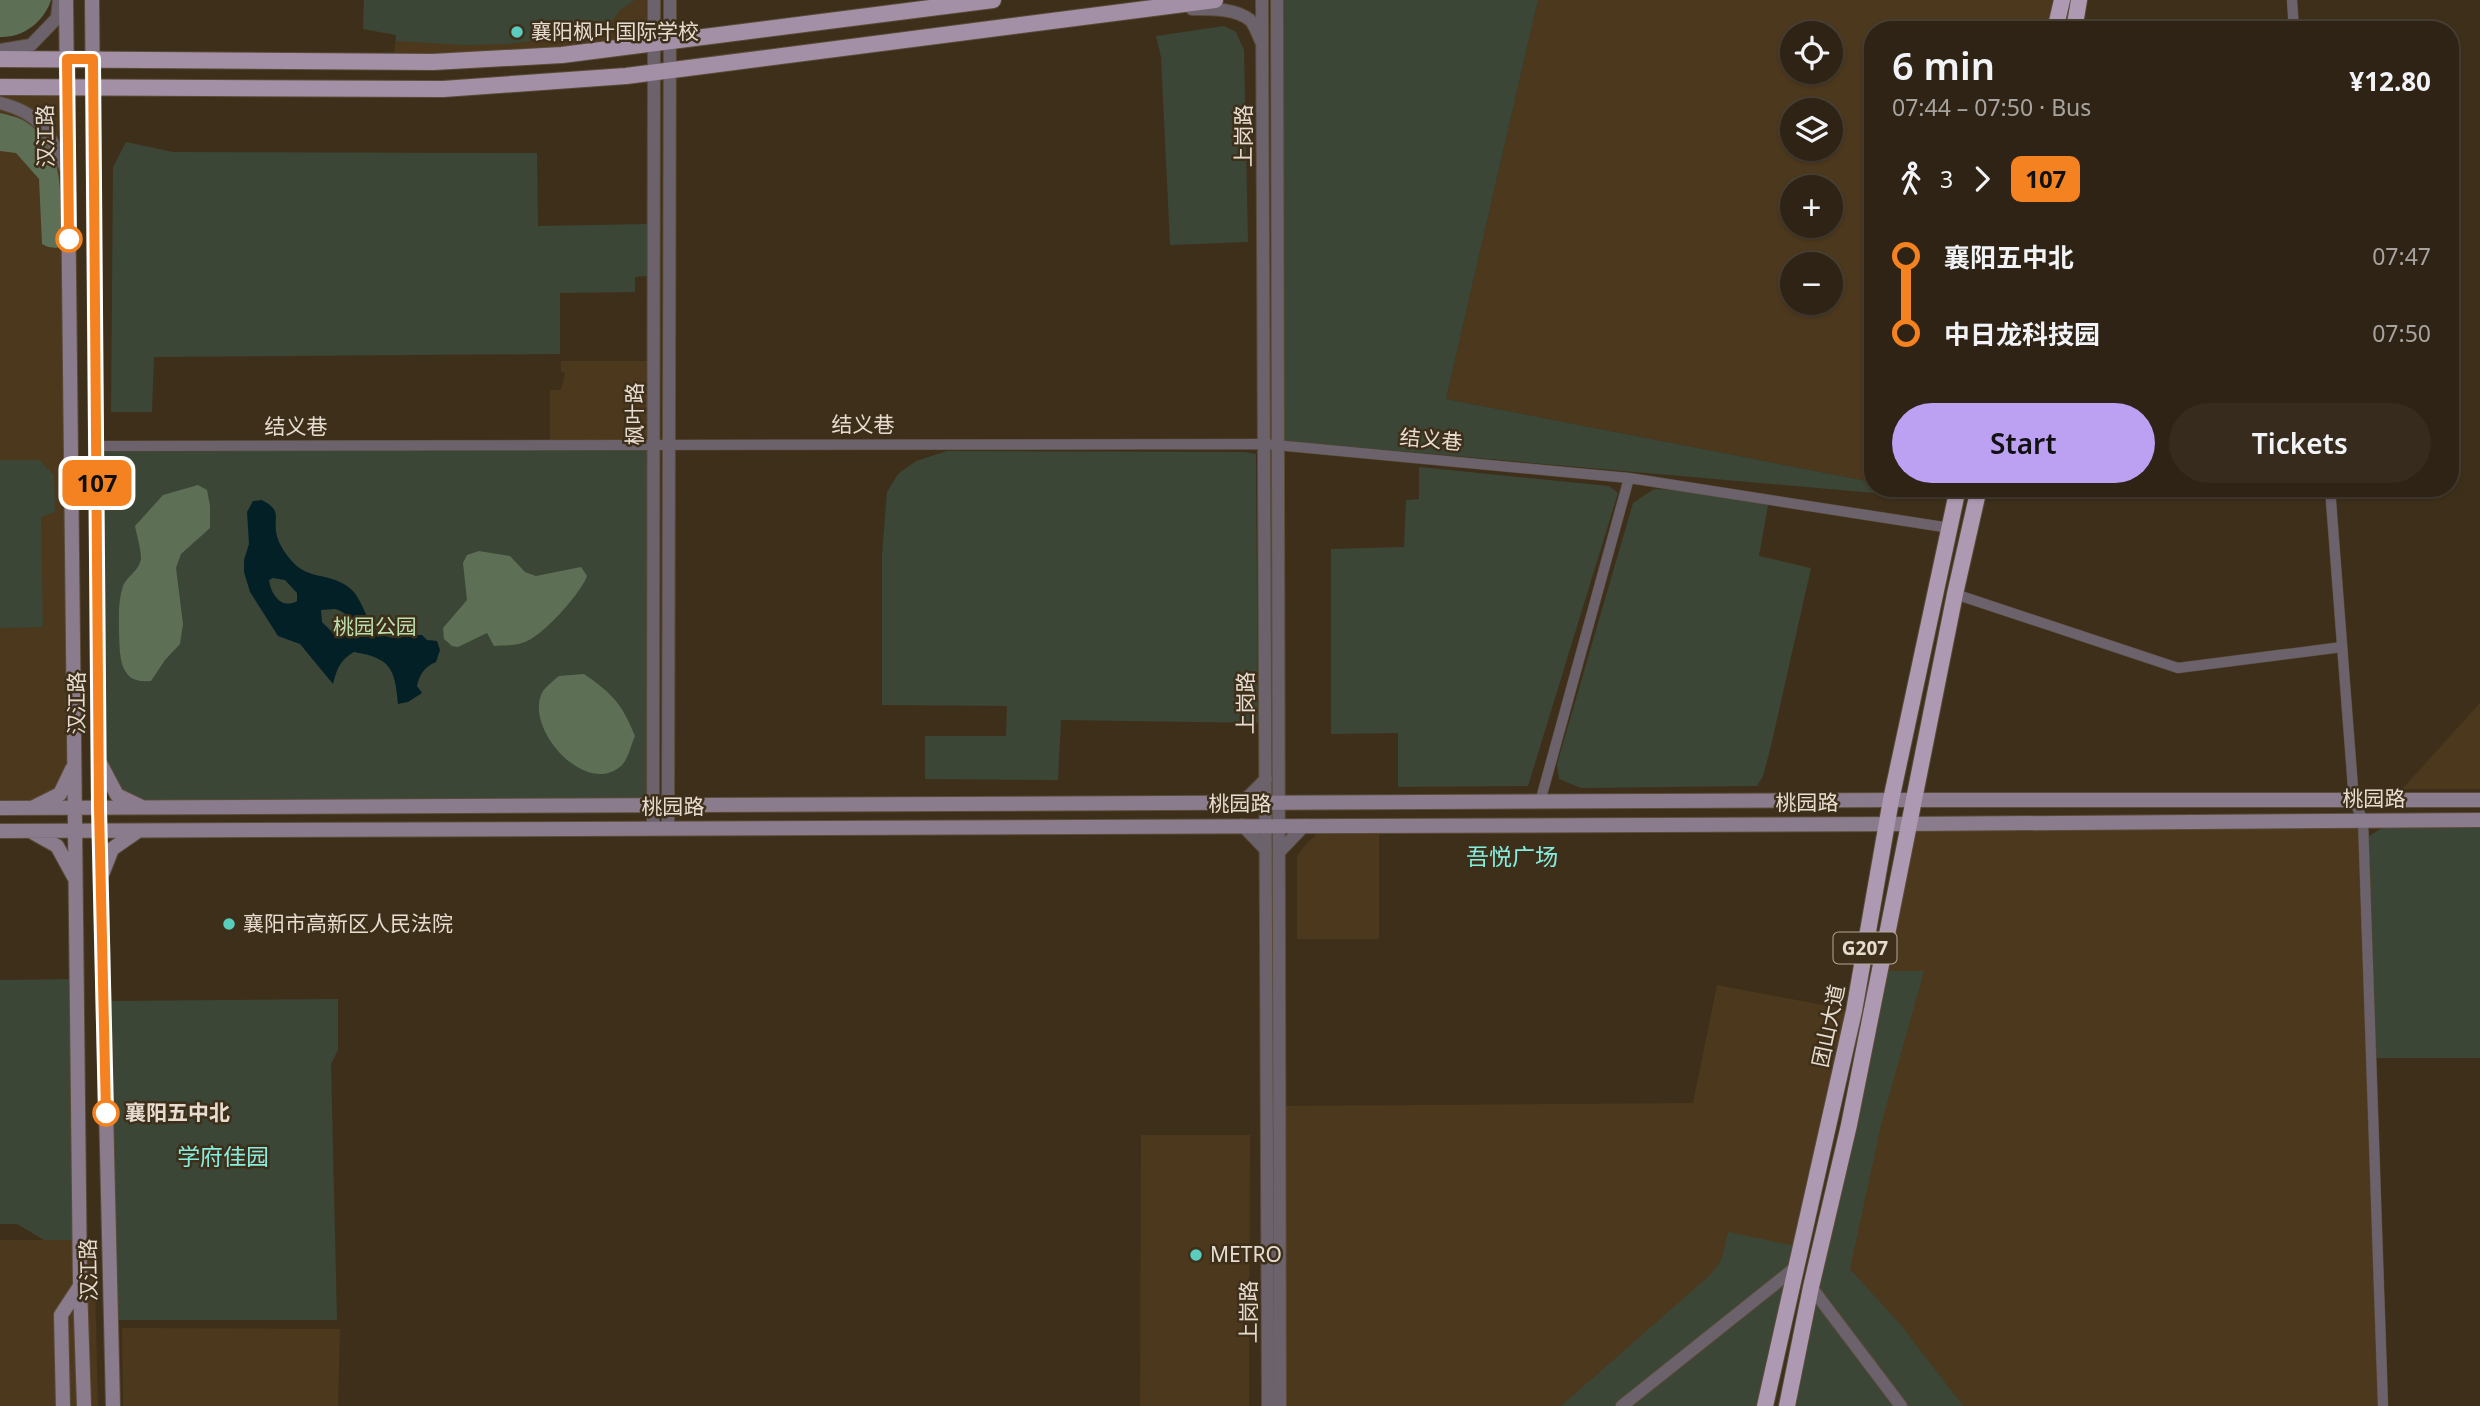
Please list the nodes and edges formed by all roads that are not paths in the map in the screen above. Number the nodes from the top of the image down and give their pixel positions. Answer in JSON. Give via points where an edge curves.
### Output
{"nodes":[{"id":1,"x":60,"y":0,"type":"edge"},
{"id":2,"x":66,"y":0,"type":"edge"},
{"id":3,"x":92,"y":0,"type":"edge"},
{"id":4,"x":654,"y":0,"type":"edge"},
{"id":5,"x":670,"y":0,"type":"edge"},
{"id":6,"x":993,"y":0,"type":"edge"},
{"id":7,"x":1215,"y":0,"type":"edge"},
{"id":8,"x":1262,"y":0,"type":"edge"},
{"id":9,"x":1277,"y":0,"type":"edge"},
{"id":10,"x":2062,"y":0,"type":"edge"},
{"id":11,"x":2080,"y":0,"type":"edge"},
{"id":12,"x":2292,"y":0,"type":"edge"},
{"id":13,"x":1139,"y":10,"type":"junction"},
{"id":14,"x":2057,"y":21,"type":"edge"},
{"id":15,"x":2076,"y":21,"type":"edge"},
{"id":16,"x":2293,"y":21,"type":"edge"},
{"id":17,"x":662,"y":41,"type":"junction"},
{"id":18,"x":1262,"y":44,"type":"junction"},
{"id":19,"x":0,"y":48,"type":"edge"},
{"id":20,"x":0,"y":59,"type":"edge"},
{"id":21,"x":67,"y":59,"type":"junction"},
{"id":22,"x":93,"y":59,"type":"junction"},
{"id":23,"x":662,"y":71,"type":"junction"},
{"id":24,"x":67,"y":86,"type":"junction"},
{"id":25,"x":0,"y":87,"type":"edge"},
{"id":26,"x":93,"y":88,"type":"junction"},
{"id":27,"x":0,"y":103,"type":"edge"},
{"id":28,"x":68,"y":173,"type":"junction"},
{"id":29,"x":1264,"y":444,"type":"junction"},
{"id":30,"x":654,"y":445,"type":"junction"},
{"id":31,"x":669,"y":445,"type":"junction"},
{"id":32,"x":1278,"y":445,"type":"junction"},
{"id":33,"x":96,"y":446,"type":"junction"},
{"id":34,"x":1629,"y":478,"type":"junction"},
{"id":35,"x":1956,"y":497,"type":"edge"},
{"id":36,"x":1977,"y":497,"type":"edge"},
{"id":37,"x":2331,"y":497,"type":"edge"},
{"id":38,"x":1950,"y":528,"type":"junction"},
{"id":39,"x":1955,"y":594,"type":"junction"},
{"id":40,"x":2342,"y":647,"type":"junction"},
{"id":41,"x":98,"y":761,"type":"junction"},
{"id":42,"x":74,"y":765,"type":"junction"},
{"id":43,"x":1272,"y":779,"type":"junction"},
{"id":44,"x":1891,"y":800,"type":"junction"},
{"id":45,"x":1913,"y":800,"type":"junction"},
{"id":46,"x":2480,"y":800,"type":"edge"},
{"id":47,"x":2354,"y":801,"type":"junction"},
{"id":48,"x":1540,"y":802,"type":"junction"},
{"id":49,"x":1242,"y":803,"type":"junction"},
{"id":50,"x":1272,"y":803,"type":"junction"},
{"id":51,"x":1302,"y":803,"type":"junction"},
{"id":52,"x":661,"y":806,"type":"junction"},
{"id":53,"x":0,"y":808,"type":"edge"},
{"id":54,"x":30,"y":808,"type":"junction"},
{"id":55,"x":75,"y":808,"type":"junction"},
{"id":56,"x":99,"y":808,"type":"junction"},
{"id":57,"x":145,"y":808,"type":"junction"},
{"id":58,"x":2363,"y":820,"type":"junction"},
{"id":59,"x":2480,"y":820,"type":"edge"},
{"id":60,"x":1887,"y":824,"type":"junction"},
{"id":61,"x":1909,"y":824,"type":"junction"},
{"id":62,"x":1242,"y":825,"type":"junction"},
{"id":63,"x":1272,"y":825,"type":"junction"},
{"id":64,"x":1305,"y":825,"type":"junction"},
{"id":65,"x":653,"y":828,"type":"junction"},
{"id":66,"x":668,"y":828,"type":"junction"},
{"id":67,"x":0,"y":831,"type":"edge"},
{"id":68,"x":31,"y":831,"type":"junction"},
{"id":69,"x":75,"y":831,"type":"junction"},
{"id":70,"x":99,"y":831,"type":"junction"},
{"id":71,"x":139,"y":831,"type":"junction"},
{"id":72,"x":1272,"y":851,"type":"junction"},
{"id":73,"x":75,"y":880,"type":"junction"},
{"id":74,"x":100,"y":880,"type":"junction"},
{"id":75,"x":1796,"y":1268,"type":"junction"},
{"id":76,"x":80,"y":1286,"type":"junction"},
{"id":77,"x":1811,"y":1287,"type":"junction"},
{"id":78,"x":63,"y":1406,"type":"edge"},
{"id":79,"x":85,"y":1406,"type":"edge"},
{"id":80,"x":113,"y":1406,"type":"edge"},
{"id":81,"x":1268,"y":1406,"type":"edge"},
{"id":82,"x":1280,"y":1406,"type":"edge"},
{"id":83,"x":1622,"y":1406,"type":"edge"},
{"id":84,"x":1763,"y":1406,"type":"edge"},
{"id":85,"x":1789,"y":1406,"type":"edge"},
{"id":86,"x":1901,"y":1406,"type":"edge"},
{"id":87,"x":2383,"y":1406,"type":"edge"}],
"edges":[{"from":1,"to":19,"type":"street","via":[[57,18],[31,45]]},
{"from":2,"to":21,"type":"main road","name":"汉江路"},
{"from":3,"to":22,"type":"main road","name":"汉江路"},
{"from":4,"to":17,"type":"street","name":"枫叶路"},
{"from":5,"to":17,"type":"street","name":"枫叶路"},
{"from":6,"to":17,"type":"main road"},
{"from":7,"to":13,"type":"main road"},
{"from":8,"to":18,"type":"street","name":"上岗路"},
{"from":9,"to":32,"type":"street","name":"上岗路"},
{"from":10,"to":14,"type":"highway"},
{"from":11,"to":15,"type":"highway"},
{"from":12,"to":16,"type":"street"},
{"from":13,"to":18,"type":"street","via":[[1235,13],[1251,21]]},
{"from":13,"to":23,"type":"main road"},
{"from":17,"to":22,"type":"main road","via":[[562,55],[433,62]]},
{"from":17,"to":23,"type":"street","name":"枫叶路"},
{"from":18,"to":29,"type":"street","name":"上岗路"},
{"from":20,"to":21,"type":"main road"},
{"from":21,"to":22,"type":"main road"},
{"from":21,"to":24,"type":"main road","name":"汉江路"},
{"from":22,"to":26,"type":"main road","name":"汉江路"},
{"from":23,"to":26,"type":"main road","via":[[443,89]]},
{"from":23,"to":30,"type":"street","name":"枫叶路"},
{"from":23,"to":31,"type":"street","name":"枫叶路"},
{"from":24,"to":25,"type":"main road"},
{"from":24,"to":26,"type":"main road"},
{"from":24,"to":28,"type":"main road","name":"汉江路"},
{"from":26,"to":33,"type":"main road","name":"汉江路"},
{"from":27,"to":28,"type":"street","via":[[34,116]]},
{"from":28,"to":42,"type":"main road","name":"汉江路"},
{"from":29,"to":31,"type":"street","name":"结义巷"},
{"from":29,"to":32,"type":"street","name":"结义巷"},
{"from":29,"to":43,"type":"street","name":"上岗路"},
{"from":30,"to":31,"type":"street","name":"结义巷"},
{"from":30,"to":33,"type":"street","name":"结义巷"},
{"from":30,"to":52,"type":"street","name":"枫叶路"},
{"from":31,"to":52,"type":"street","name":"枫叶路"},
{"from":32,"to":34,"type":"street","name":"结义巷"},
{"from":32,"to":43,"type":"street","name":"上岗路"},
{"from":33,"to":41,"type":"main road","name":"汉江路"},
{"from":34,"to":38,"type":"street","name":"结义巷"},
{"from":34,"to":48,"type":"street"},
{"from":35,"to":38,"type":"highway","name":"团山大道","number":"G207"},
{"from":36,"to":39,"type":"highway","name":"团山大道","number":"G207"},
{"from":37,"to":40,"type":"street"},
{"from":38,"to":44,"type":"highway","name":"团山大道","number":"G207"},
{"from":39,"to":40,"type":"street","via":[[2178,668]]},
{"from":39,"to":45,"type":"highway","name":"团山大道","number":"G207"},
{"from":40,"to":47,"type":"street"},
{"from":41,"to":56,"type":"main road","name":"汉江路"},
{"from":41,"to":57,"type":"main road","via":[[117,795]]},
{"from":42,"to":54,"type":"main road","via":[[61,793]]},
{"from":42,"to":55,"type":"main road","name":"汉江路"},
{"from":43,"to":49,"type":"street"},
{"from":43,"to":50,"type":"street","name":"上岗路"},
{"from":43,"to":51,"type":"street"},
{"from":44,"to":45,"type":"main road","name":"桃园路"},
{"from":44,"to":48,"type":"main road","name":"桃园路"},
{"from":44,"to":60,"type":"highway","name":"团山大道","number":"G207"},
{"from":45,"to":47,"type":"main road","name":"桃园路"},
{"from":45,"to":61,"type":"highway","name":"团山大道","number":"G207"},
{"from":46,"to":47,"type":"main road","name":"桃园路"},
{"from":47,"to":58,"type":"street"},
{"from":48,"to":51,"type":"main road","name":"桃园路"},
{"from":49,"to":50,"type":"main road","name":"桃园路"},
{"from":49,"to":52,"type":"main road","name":"桃园路"},
{"from":50,"to":51,"type":"main road","name":"桃园路"},
{"from":50,"to":63,"type":"street","name":"上岗路"},
{"from":52,"to":57,"type":"main road","name":"桃园路"},
{"from":52,"to":65,"type":"street","name":"枫叶路"},
{"from":52,"to":66,"type":"street","name":"枫叶路"},
{"from":53,"to":54,"type":"main road","name":"桃园路"},
{"from":54,"to":55,"type":"main road","name":"桃园路"},
{"from":55,"to":56,"type":"main road","name":"桃园路"},
{"from":55,"to":69,"type":"main road","name":"汉江路"},
{"from":56,"to":57,"type":"main road","name":"桃园路"},
{"from":56,"to":70,"type":"main road","name":"汉江路"},
{"from":58,"to":59,"type":"main road","name":"桃园路"},
{"from":58,"to":61,"type":"main road","name":"桃园路"},
{"from":58,"to":87,"type":"street"},
{"from":60,"to":61,"type":"main road","name":"桃园路"},
{"from":60,"to":64,"type":"main road","name":"桃园路"},
{"from":60,"to":75,"type":"highway","name":"团山大道","number":"G207","via":[[1854,1011]]},
{"from":61,"to":77,"type":"highway","name":"团山大道","number":"G207","via":[[1852,1112]]},
{"from":62,"to":63,"type":"main road","name":"桃园路"},
{"from":62,"to":66,"type":"main road","name":"桃园路"},
{"from":62,"to":72,"type":"street"},
{"from":63,"to":64,"type":"main road","name":"桃园路"},
{"from":63,"to":72,"type":"street","name":"上岗路"},
{"from":64,"to":72,"type":"street"},
{"from":65,"to":66,"type":"main road","name":"桃园路"},
{"from":65,"to":71,"type":"main road","name":"桃园路"},
{"from":67,"to":68,"type":"main road","name":"桃园路"},
{"from":68,"to":69,"type":"main road","name":"桃园路"},
{"from":68,"to":73,"type":"main road","via":[[57,846]]},
{"from":69,"to":70,"type":"main road","name":"桃园路"},
{"from":69,"to":73,"type":"main road","name":"汉江路"},
{"from":70,"to":71,"type":"main road","name":"桃园路"},
{"from":70,"to":74,"type":"main road","name":"汉江路"},
{"from":71,"to":74,"type":"main road","via":[[112,849]]},
{"from":72,"to":81,"type":"street","name":"上岗路"},
{"from":72,"to":82,"type":"street","name":"上岗路"},
{"from":73,"to":76,"type":"main road","name":"汉江路"},
{"from":74,"to":80,"type":"main road","name":"汉江路"},
{"from":75,"to":83,"type":"street"},
{"from":75,"to":84,"type":"highway","name":"团山大道","number":"G207"},
{"from":76,"to":78,"type":"main road","via":[[61,1315]]},
{"from":76,"to":79,"type":"main road","name":"汉江路"},
{"from":77,"to":85,"type":"highway","name":"团山大道","number":"G207"},
{"from":77,"to":86,"type":"street"}]}
